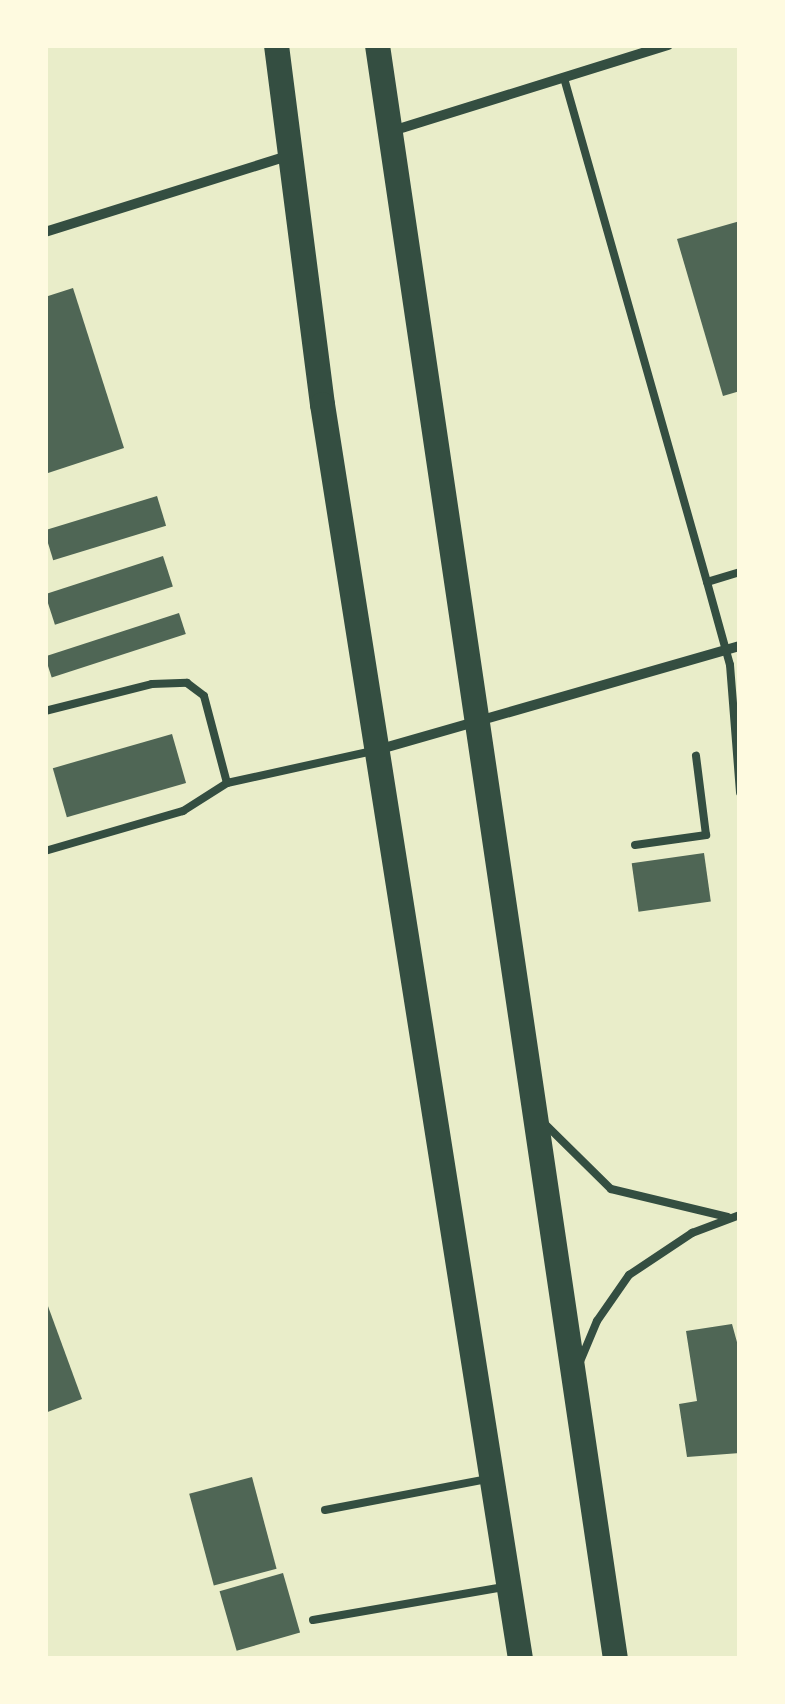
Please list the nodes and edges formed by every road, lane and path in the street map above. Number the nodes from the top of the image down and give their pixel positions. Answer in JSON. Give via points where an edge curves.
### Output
{"nodes":[{"id":1,"x":276,"y":45,"type":"edge"},
{"id":2,"x":377,"y":45,"type":"edge"},
{"id":3,"x":668,"y":45,"type":"edge"},
{"id":4,"x":564,"y":78,"type":"junction"},
{"id":5,"x":389,"y":132,"type":"junction"},
{"id":6,"x":292,"y":154,"type":"junction"},
{"id":7,"x":45,"y":232,"type":"edge"},
{"id":8,"x":740,"y":572,"type":"edge"},
{"id":9,"x":707,"y":582,"type":"junction"},
{"id":10,"x":740,"y":646,"type":"edge"},
{"id":11,"x":726,"y":650,"type":"junction"},
{"id":12,"x":45,"y":711,"type":"edge"},
{"id":13,"x":480,"y":722,"type":"junction"},
{"id":14,"x":376,"y":750,"type":"junction"},
{"id":15,"x":696,"y":756,"type":"dead end"},
{"id":16,"x":227,"y":782,"type":"junction"},
{"id":17,"x":740,"y":793,"type":"edge"},
{"id":18,"x":634,"y":845,"type":"dead end"},
{"id":19,"x":45,"y":851,"type":"edge"},
{"id":20,"x":537,"y":1116,"type":"junction"},
{"id":21,"x":740,"y":1215,"type":"edge"},
{"id":22,"x":728,"y":1217,"type":"junction"},
{"id":23,"x":575,"y":1374,"type":"junction"},
{"id":24,"x":492,"y":1478,"type":"junction"},
{"id":25,"x":325,"y":1510,"type":"dead end"},
{"id":26,"x":509,"y":1586,"type":"junction"},
{"id":27,"x":313,"y":1620,"type":"dead end"},
{"id":28,"x":520,"y":1659,"type":"edge"},
{"id":29,"x":615,"y":1659,"type":"edge"}],
"edges":[{"from":1,"to":6,"type":"highway"},
{"from":2,"to":5,"type":"highway"},
{"from":3,"to":4,"type":"street"},
{"from":4,"to":5,"type":"street"},
{"from":4,"to":9,"type":"lane"},
{"from":5,"to":13,"type":"highway"},
{"from":6,"to":7,"type":"street"},
{"from":6,"to":14,"type":"highway","via":[[322,404]]},
{"from":8,"to":9,"type":"lane"},
{"from":9,"to":11,"type":"lane"},
{"from":10,"to":11,"type":"street"},
{"from":11,"to":13,"type":"street"},
{"from":11,"to":17,"type":"lane"},
{"from":12,"to":16,"type":"lane","via":[[152,684],[187,683],[204,696]]},
{"from":13,"to":14,"type":"street"},
{"from":13,"to":20,"type":"highway"},
{"from":14,"to":16,"type":"lane"},
{"from":14,"to":24,"type":"highway"},
{"from":15,"to":18,"type":"lane","via":[[706,835]]},
{"from":16,"to":19,"type":"lane","via":[[183,812]]},
{"from":20,"to":22,"type":"lane","via":[[611,1189]]},
{"from":20,"to":23,"type":"highway"},
{"from":21,"to":22,"type":"lane"},
{"from":22,"to":23,"type":"lane","via":[[672,1244],[629,1275],[597,1320]]},
{"from":23,"to":29,"type":"highway"},
{"from":24,"to":25,"type":"lane"},
{"from":24,"to":26,"type":"highway"},
{"from":26,"to":27,"type":"lane"},
{"from":26,"to":28,"type":"highway"}]}
